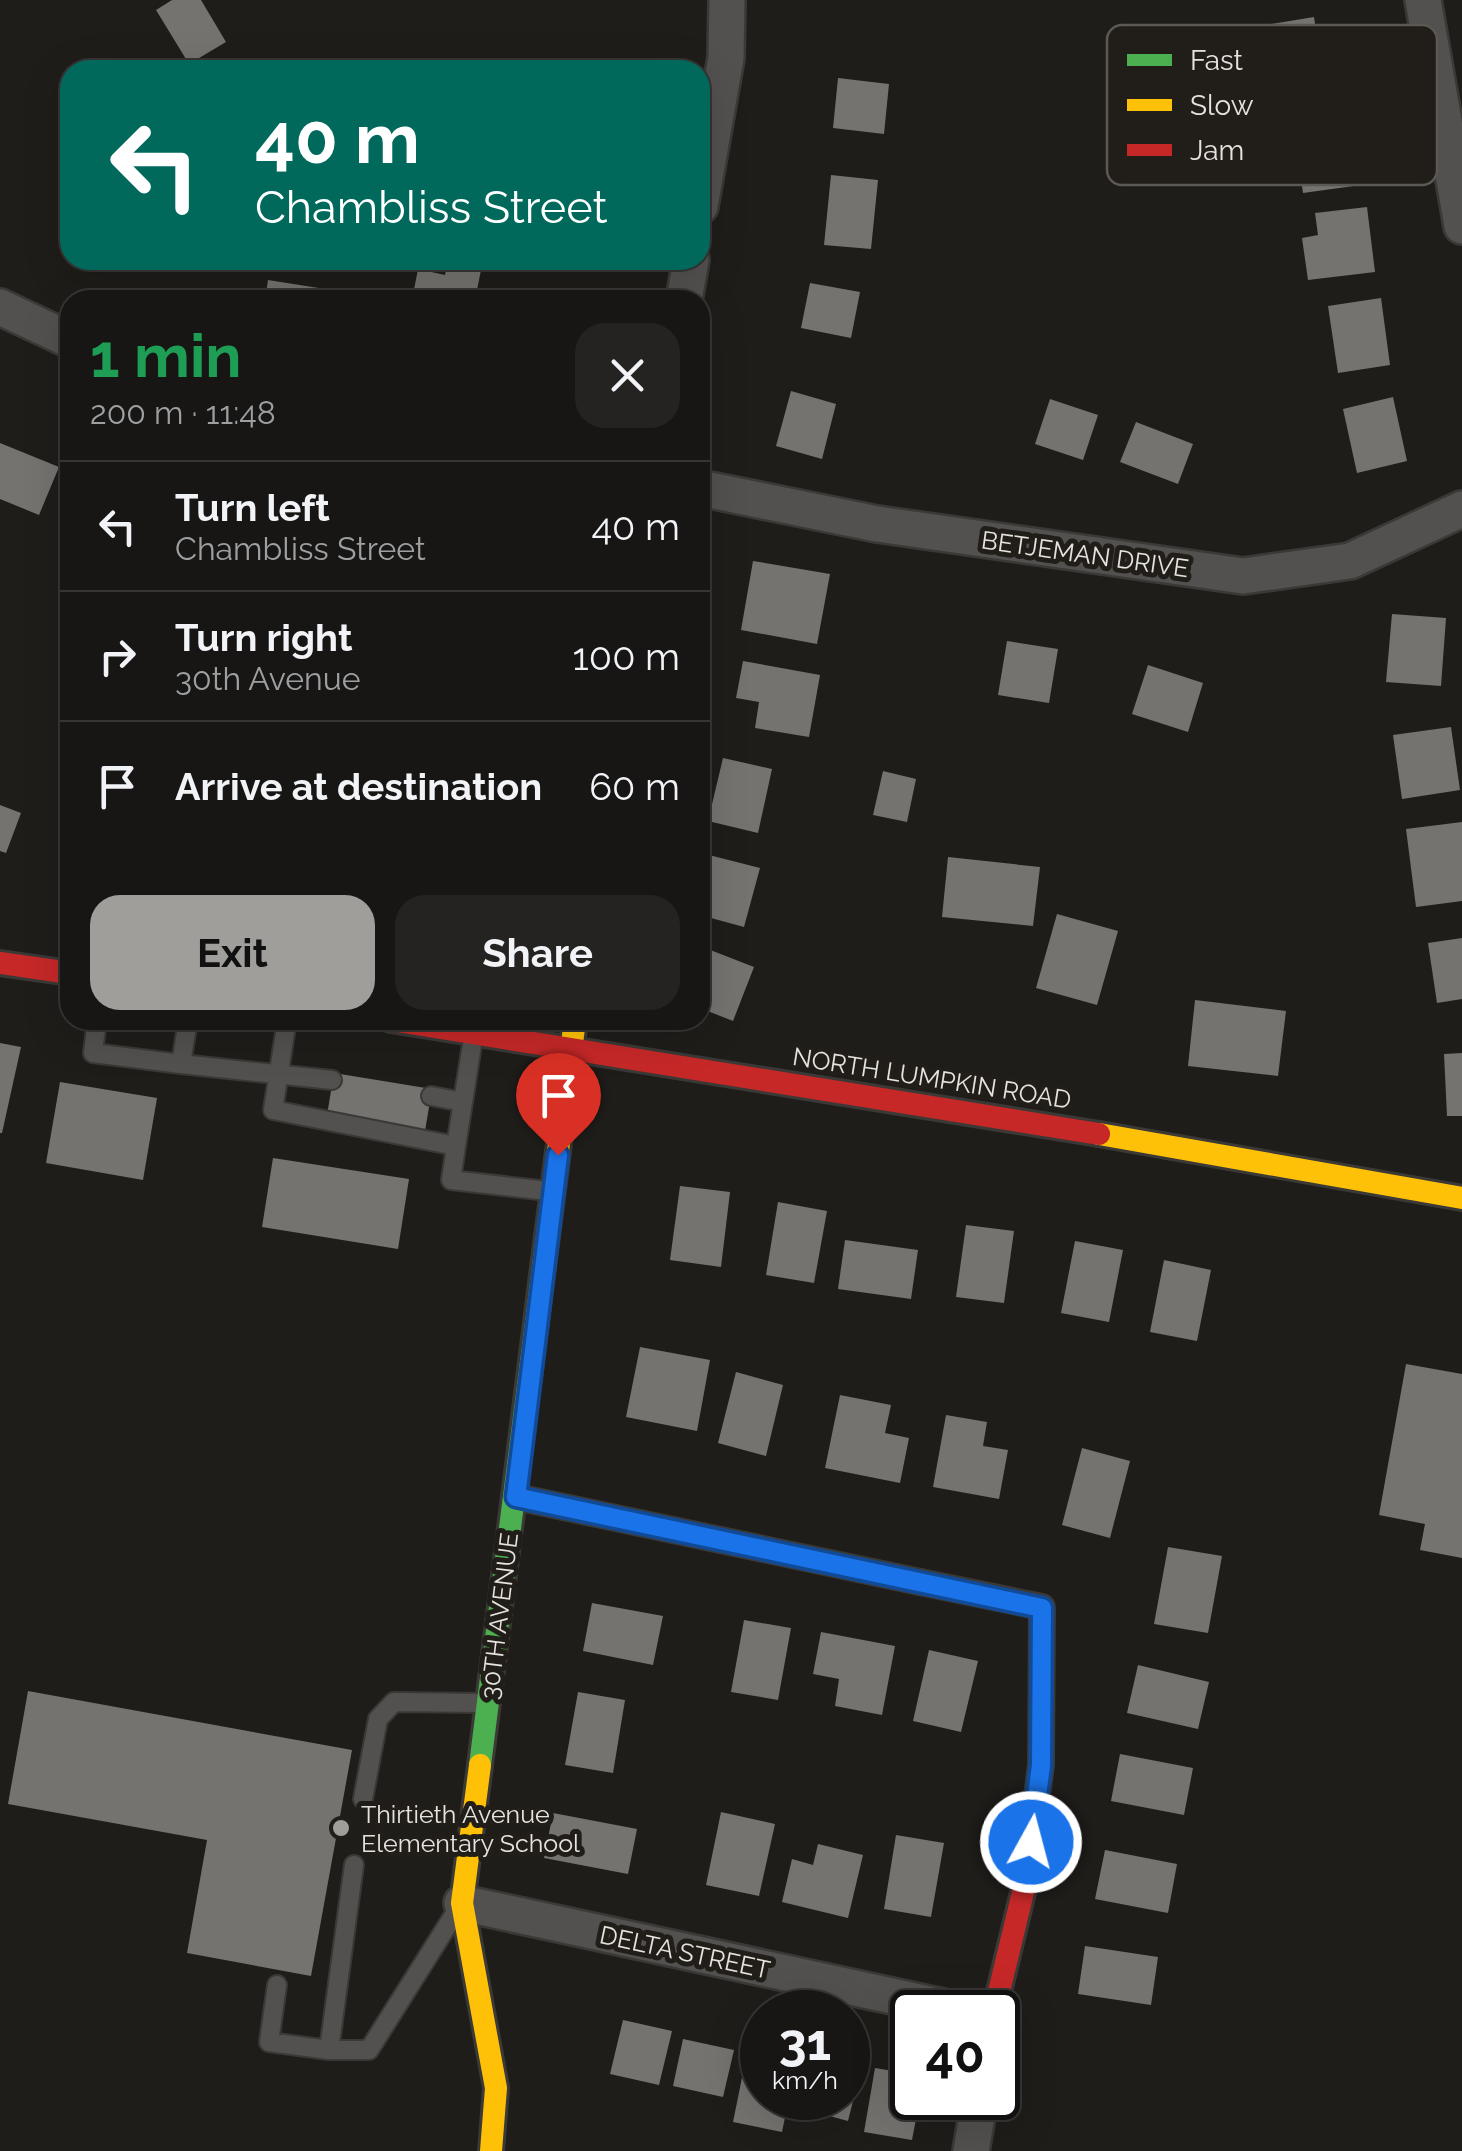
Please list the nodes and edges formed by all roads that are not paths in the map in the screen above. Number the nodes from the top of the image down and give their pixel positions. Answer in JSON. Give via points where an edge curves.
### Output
{"nodes":[{"id":1,"x":727,"y":0,"type":"edge"},
{"id":2,"x":1423,"y":0,"type":"edge"},
{"id":3,"x":1427,"y":25,"type":"edge"},
{"id":4,"x":1437,"y":81,"type":"edge"},
{"id":5,"x":710,"y":149,"type":"edge"},
{"id":6,"x":1462,"y":226,"type":"edge"},
{"id":7,"x":0,"y":307,"type":"edge"},
{"id":8,"x":60,"y":335,"type":"edge"},
{"id":9,"x":710,"y":490,"type":"edge"},
{"id":10,"x":1462,"y":509,"type":"edge"},
{"id":11,"x":0,"y":963,"type":"edge"},
{"id":12,"x":60,"y":972,"type":"edge"},
{"id":13,"x":96,"y":1030,"type":"edge"},
{"id":14,"x":186,"y":1030,"type":"edge"},
{"id":15,"x":285,"y":1030,"type":"edge"},
{"id":16,"x":460,"y":1030,"type":"edge"},
{"id":17,"x":574,"y":1030,"type":"edge"},
{"id":18,"x":474,"y":1032,"type":"junction"},
{"id":19,"x":572,"y":1046,"type":"junction"},
{"id":20,"x":181,"y":1064,"type":"junction"},
{"id":21,"x":278,"y":1074,"type":"junction"},
{"id":22,"x":332,"y":1080,"type":"dead end"},
{"id":23,"x":431,"y":1096,"type":"dead end"},
{"id":24,"x":463,"y":1102,"type":"junction"},
{"id":25,"x":456,"y":1146,"type":"junction"},
{"id":26,"x":554,"y":1192,"type":"junction"},
{"id":27,"x":1462,"y":1198,"type":"edge"},
{"id":28,"x":516,"y":1497,"type":"junction"},
{"id":29,"x":488,"y":1703,"type":"junction"},
{"id":30,"x":364,"y":1799,"type":"dead end"},
{"id":31,"x":354,"y":1866,"type":"dead end"},
{"id":32,"x":462,"y":1903,"type":"junction"},
{"id":33,"x":277,"y":1985,"type":"dead end"},
{"id":34,"x":999,"y":1990,"type":"edge"},
{"id":35,"x":890,"y":1996,"type":"edge"},
{"id":36,"x":328,"y":2050,"type":"junction"},
{"id":37,"x":977,"y":2120,"type":"edge"},
{"id":38,"x":491,"y":2151,"type":"edge"},
{"id":39,"x":972,"y":2151,"type":"edge"}],
"edges":[{"from":1,"to":5,"type":"street","via":[[726,58]]},
{"from":2,"to":3,"type":"street"},
{"from":4,"to":6,"type":"street"},
{"from":7,"to":8,"type":"street"},
{"from":9,"to":10,"type":"street","name":"BETJEMAN DRIVE","via":[[876,524],[1243,576],[1350,561]]},
{"from":11,"to":12,"type":"street"},
{"from":13,"to":20,"type":"lane","via":[[93,1053]]},
{"from":14,"to":20,"type":"lane"},
{"from":15,"to":21,"type":"lane"},
{"from":16,"to":18,"type":"street","name":"NORTH LUMPKIN ROAD"},
{"from":17,"to":19,"type":"street","name":"30TH AVENUE"},
{"from":18,"to":19,"type":"street","name":"NORTH LUMPKIN ROAD"},
{"from":18,"to":24,"type":"lane"},
{"from":19,"to":26,"type":"street","name":"30TH AVENUE"},
{"from":19,"to":27,"type":"street","name":"NORTH LUMPKIN ROAD"},
{"from":20,"to":21,"type":"lane"},
{"from":21,"to":22,"type":"lane"},
{"from":21,"to":25,"type":"lane","via":[[273,1110]]},
{"from":23,"to":24,"type":"lane"},
{"from":24,"to":25,"type":"lane"},
{"from":25,"to":26,"type":"lane","via":[[452,1180]]},
{"from":26,"to":28,"type":"street","name":"30TH AVENUE"},
{"from":28,"to":29,"type":"street","name":"30TH AVENUE"},
{"from":28,"to":34,"type":"street","via":[[1042,1608],[1041,1765],[1026,1880]]},
{"from":29,"to":30,"type":"lane","via":[[394,1702],[378,1719]]},
{"from":29,"to":32,"type":"street","name":"30TH AVENUE"},
{"from":31,"to":36,"type":"lane"},
{"from":32,"to":35,"type":"street","name":"DELTA STREET"},
{"from":32,"to":36,"type":"lane","via":[[368,2050]]},
{"from":32,"to":38,"type":"street","name":"30TH AVENUE","via":[[496,2088]]},
{"from":33,"to":36,"type":"lane","via":[[269,2042]]},
{"from":37,"to":39,"type":"street"}]}
